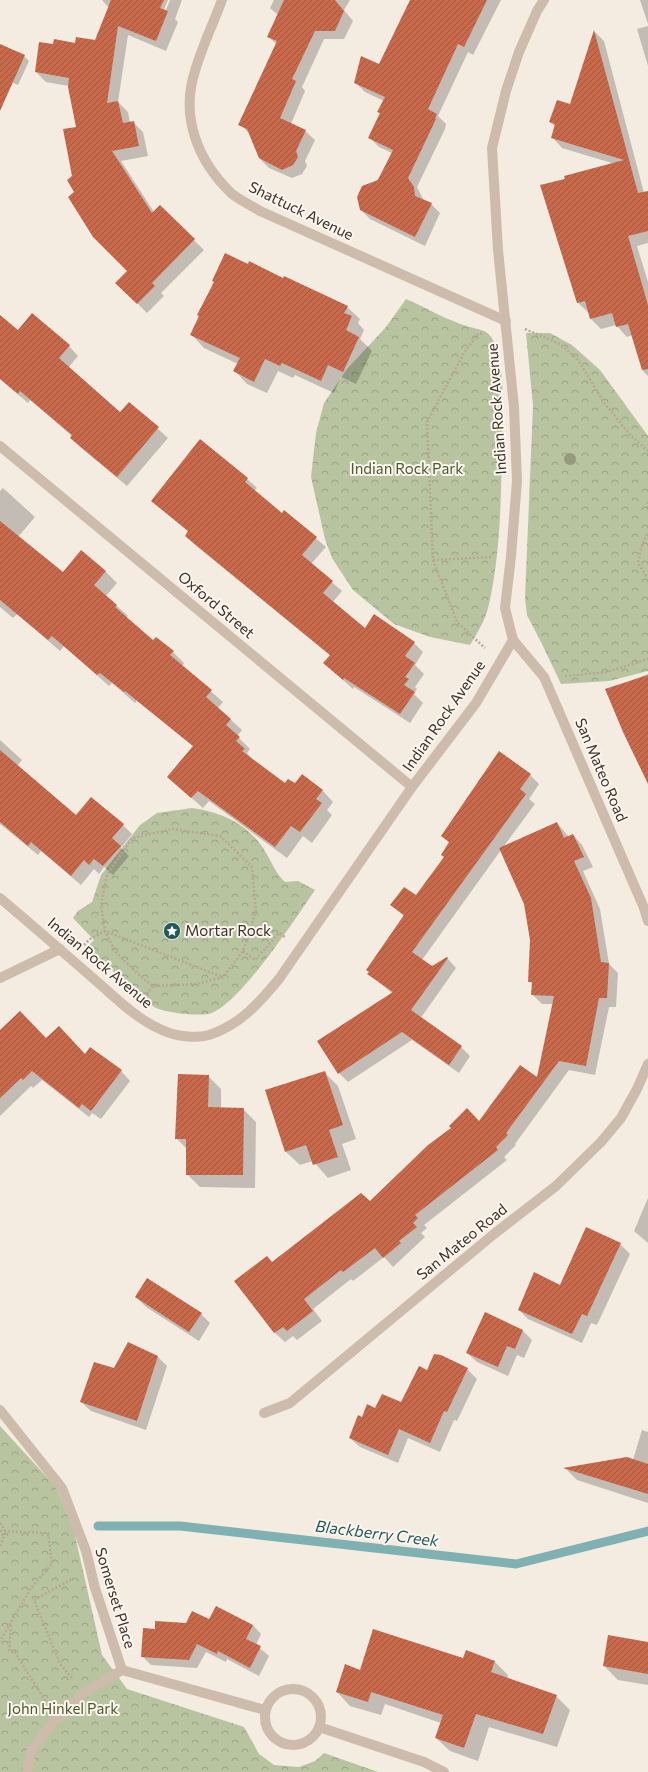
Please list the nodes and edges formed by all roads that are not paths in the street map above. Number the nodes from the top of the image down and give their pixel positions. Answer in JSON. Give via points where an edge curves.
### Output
{"nodes":[{"id":1,"x":222,"y":0,"type":"edge"},
{"id":2,"x":544,"y":0,"type":"edge"},
{"id":3,"x":506,"y":321,"type":"junction"},
{"id":4,"x":0,"y":446,"type":"edge"},
{"id":5,"x":513,"y":640,"type":"junction"},
{"id":6,"x":412,"y":788,"type":"junction"},
{"id":7,"x":0,"y":898,"type":"edge"},
{"id":8,"x":648,"y":921,"type":"edge"},
{"id":9,"x":60,"y":949,"type":"junction"},
{"id":10,"x":0,"y":978,"type":"edge"},
{"id":11,"x":648,"y":1064,"type":"edge"},
{"id":12,"x":0,"y":1410,"type":"edge"},
{"id":13,"x":264,"y":1413,"type":"dead end"},
{"id":14,"x":122,"y":1670,"type":"junction"},
{"id":15,"x":266,"y":1710,"type":"junction"},
{"id":16,"x":319,"y":1727,"type":"junction"},
{"id":17,"x":27,"y":1772,"type":"edge"},
{"id":18,"x":444,"y":1772,"type":"edge"}],
"edges":[{"from":1,"to":3,"type":"street","name":"Shattuck Avenue","via":[[194,72],[190,120],[198,145],[212,171],[232,194],[260,211]]},
{"from":2,"to":3,"type":"street","name":"Indian Rock Avenue","via":[[519,52],[492,148],[498,250]]},
{"from":3,"to":5,"type":"street","name":"Indian Rock Avenue","via":[[514,407],[516,481],[505,608]]},
{"from":4,"to":6,"type":"street","name":"Oxford Street"},
{"from":5,"to":6,"type":"street","name":"Indian Rock Avenue","via":[[476,702]]},
{"from":5,"to":8,"type":"street","name":"San Mateo Road","via":[[544,677]]},
{"from":6,"to":9,"type":"street","name":"Indian Rock Avenue","via":[[279,979],[237,1022],[208,1035],[176,1035],[162,1030],[132,1011]]},
{"from":7,"to":9,"type":"street","name":"Indian Rock Avenue"},
{"from":9,"to":10,"type":"street"},
{"from":11,"to":13,"type":"street","name":"San Mateo Road","via":[[621,1118],[601,1142],[556,1186],[290,1403]]},
{"from":12,"to":14,"type":"street","name":"Somerset Place","via":[[62,1488],[86,1550]]},
{"from":14,"to":15,"type":"street","name":"Somerset Place"},
{"from":14,"to":17,"type":"street","via":[[81,1695],[70,1709],[54,1721],[32,1749]]},
{"from":15,"to":16,"type":"street","via":[[265,1722],[269,1731],[275,1739],[284,1744],[303,1743],[311,1738]]},
{"from":15,"to":16,"type":"street","via":[[273,1697],[282,1692],[291,1689],[302,1691],[317,1703],[320,1712]]},
{"from":16,"to":18,"type":"street","via":[[424,1762]]}]}
